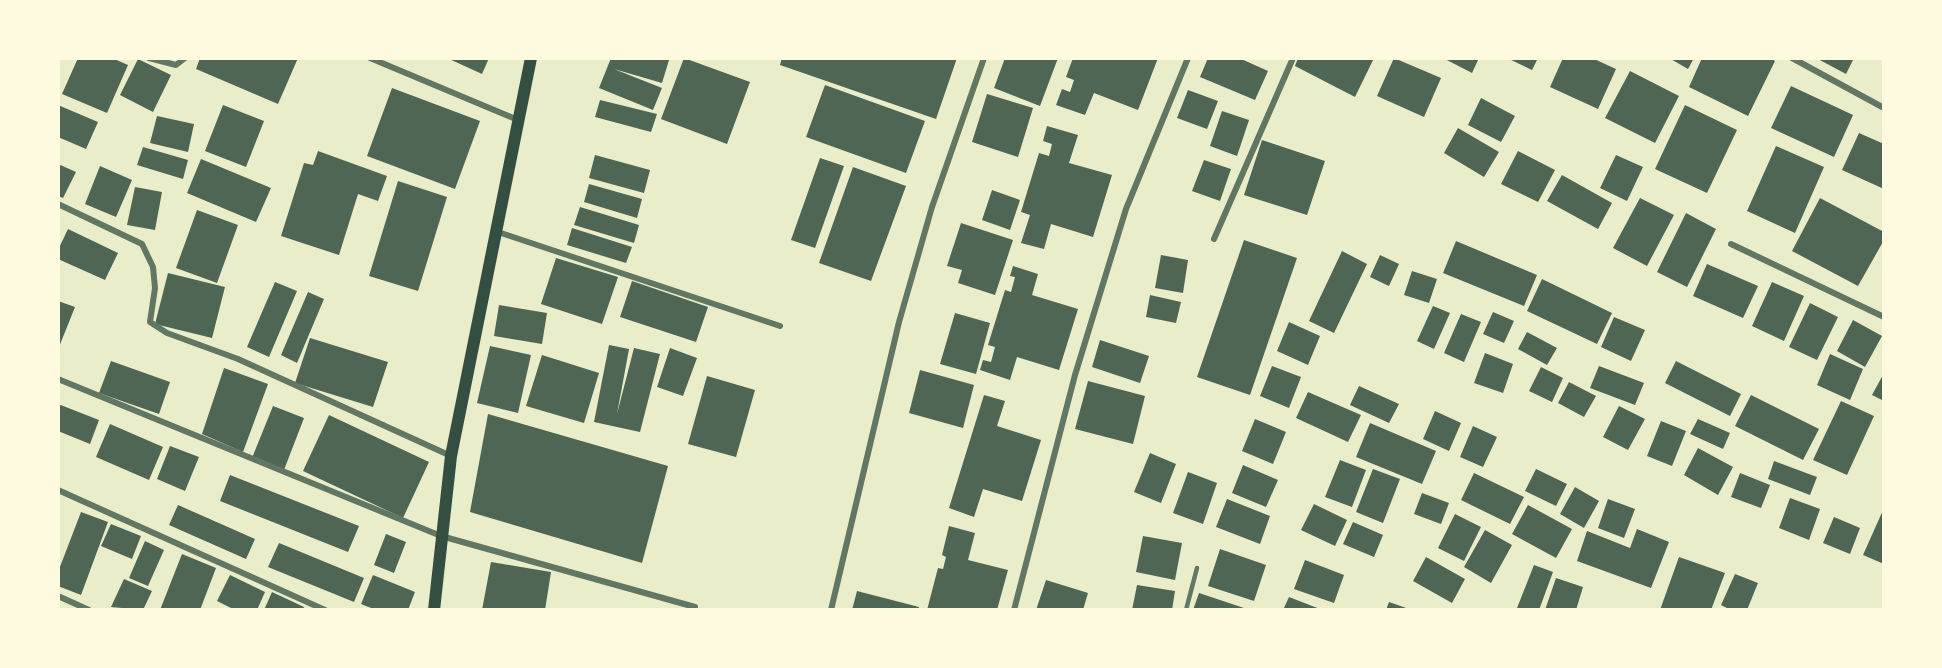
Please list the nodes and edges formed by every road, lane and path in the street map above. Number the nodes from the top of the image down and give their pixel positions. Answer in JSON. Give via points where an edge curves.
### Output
{"nodes":[{"id":1,"x":149,"y":58,"type":"edge"},
{"id":2,"x":185,"y":58,"type":"edge"},
{"id":3,"x":370,"y":58,"type":"edge"},
{"id":4,"x":531,"y":58,"type":"edge"},
{"id":5,"x":984,"y":58,"type":"edge"},
{"id":6,"x":1188,"y":58,"type":"edge"},
{"id":7,"x":1293,"y":58,"type":"edge"},
{"id":8,"x":1792,"y":58,"type":"edge"},
{"id":9,"x":1884,"y":108,"type":"edge"},
{"id":10,"x":518,"y":120,"type":"junction"},
{"id":11,"x":58,"y":204,"type":"edge"},
{"id":12,"x":494,"y":230,"type":"junction"},
{"id":13,"x":1214,"y":239,"type":"dead end"},
{"id":14,"x":1731,"y":244,"type":"dead end"},
{"id":15,"x":1884,"y":317,"type":"edge"},
{"id":16,"x":780,"y":326,"type":"dead end"},
{"id":17,"x":58,"y":379,"type":"edge"},
{"id":18,"x":451,"y":456,"type":"junction"},
{"id":19,"x":58,"y":489,"type":"edge"},
{"id":20,"x":441,"y":536,"type":"junction"},
{"id":21,"x":1197,"y":568,"type":"dead end"},
{"id":22,"x":58,"y":596,"type":"edge"},
{"id":23,"x":696,"y":607,"type":"dead end"},
{"id":24,"x":89,"y":609,"type":"edge"},
{"id":25,"x":325,"y":609,"type":"edge"},
{"id":26,"x":434,"y":609,"type":"edge"},
{"id":27,"x":831,"y":609,"type":"edge"},
{"id":28,"x":1014,"y":609,"type":"edge"},
{"id":29,"x":1186,"y":609,"type":"edge"}],
"edges":[{"from":1,"to":2,"type":"street","via":[[176,65]]},
{"from":3,"to":10,"type":"street"},
{"from":4,"to":10,"type":"main road"},
{"from":5,"to":27,"type":"street","via":[[932,207],[899,322]]},
{"from":6,"to":28,"type":"street","via":[[1126,209],[1075,375]]},
{"from":7,"to":13,"type":"street"},
{"from":8,"to":9,"type":"street"},
{"from":10,"to":12,"type":"main road"},
{"from":11,"to":18,"type":"street","via":[[142,244],[153,267],[155,288],[150,322],[167,333],[238,359]]},
{"from":12,"to":16,"type":"street"},
{"from":12,"to":18,"type":"main road"},
{"from":14,"to":15,"type":"street"},
{"from":17,"to":20,"type":"street"},
{"from":18,"to":20,"type":"main road"},
{"from":19,"to":25,"type":"street"},
{"from":20,"to":23,"type":"street"},
{"from":20,"to":26,"type":"main road"},
{"from":21,"to":29,"type":"lane"},
{"from":22,"to":24,"type":"street"}]}
